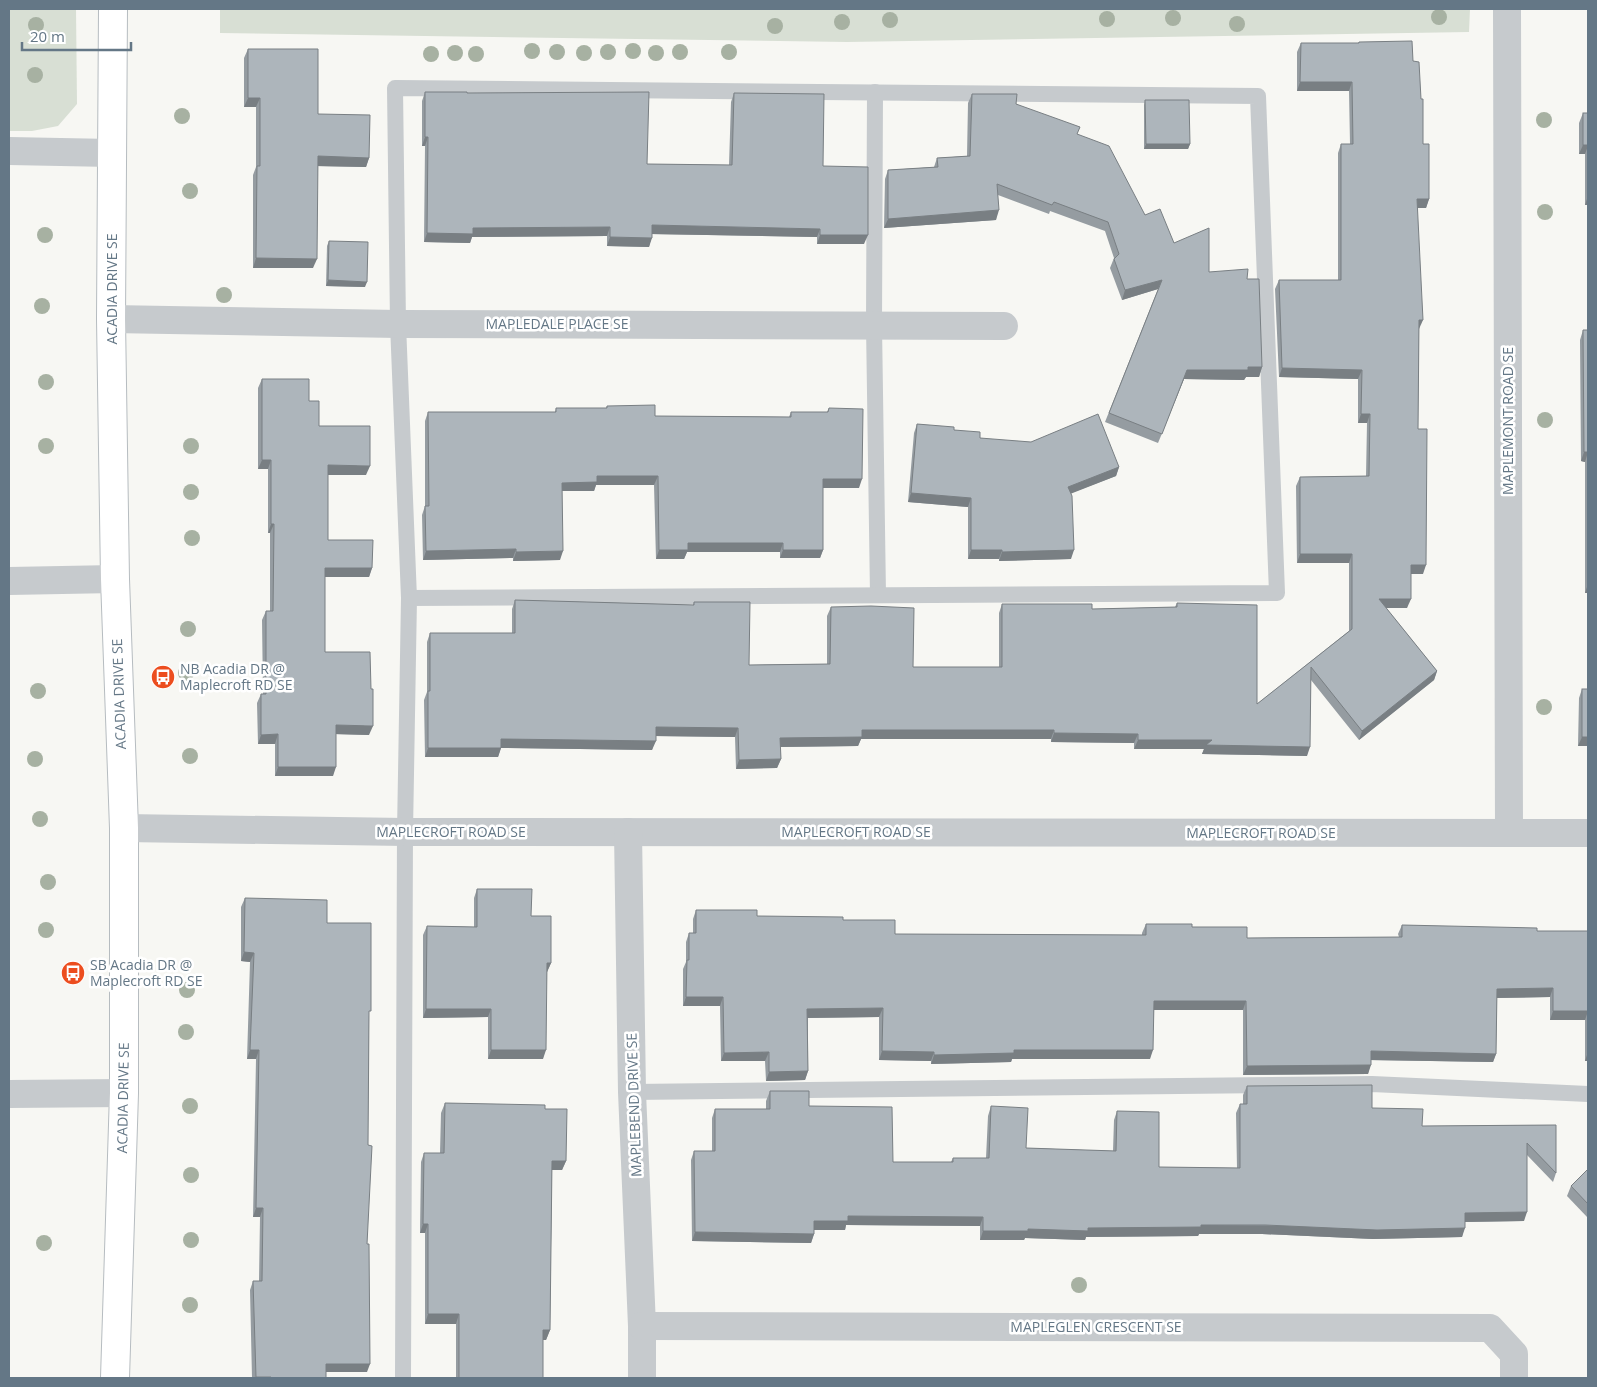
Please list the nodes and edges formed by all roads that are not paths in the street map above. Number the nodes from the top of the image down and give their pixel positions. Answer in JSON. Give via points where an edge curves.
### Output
{"nodes":[{"id":1,"x":113,"y":9,"type":"edge"},
{"id":2,"x":1507,"y":9,"type":"edge"},
{"id":3,"x":875,"y":92,"type":"junction"},
{"id":4,"x":9,"y":151,"type":"edge"},
{"id":5,"x":112,"y":153,"type":"junction"},
{"id":6,"x":111,"y":319,"type":"junction"},
{"id":7,"x":398,"y":324,"type":"junction"},
{"id":8,"x":874,"y":325,"type":"junction"},
{"id":9,"x":1004,"y":326,"type":"dead end"},
{"id":10,"x":115,"y":579,"type":"junction"},
{"id":11,"x":9,"y":581,"type":"edge"},
{"id":12,"x":878,"y":595,"type":"junction"},
{"id":13,"x":409,"y":598,"type":"junction"},
{"id":14,"x":124,"y":828,"type":"junction"},
{"id":15,"x":405,"y":832,"type":"junction"},
{"id":16,"x":628,"y":832,"type":"junction"},
{"id":17,"x":1509,"y":833,"type":"junction"},
{"id":18,"x":1588,"y":833,"type":"edge"},
{"id":19,"x":632,"y":1092,"type":"junction"},
{"id":20,"x":124,"y":1093,"type":"junction"},
{"id":21,"x":9,"y":1094,"type":"edge"},
{"id":22,"x":1588,"y":1094,"type":"edge"},
{"id":23,"x":642,"y":1326,"type":"junction"},
{"id":24,"x":115,"y":1378,"type":"edge"},
{"id":25,"x":403,"y":1378,"type":"edge"},
{"id":26,"x":642,"y":1378,"type":"edge"},
{"id":27,"x":1514,"y":1378,"type":"edge"}],
"edges":[{"from":1,"to":5,"type":"street","name":"ACADIA DRIVE SE"},
{"from":2,"to":17,"type":"street","name":"MAPLEMONT ROAD SE"},
{"from":3,"to":7,"type":"lane","via":[[396,88]]},
{"from":3,"to":8,"type":"lane"},
{"from":3,"to":12,"type":"lane","via":[[1258,96],[1277,594]]},
{"from":4,"to":5,"type":"street"},
{"from":5,"to":6,"type":"street","name":"ACADIA DRIVE SE"},
{"from":6,"to":7,"type":"street","name":"MAPLEDALE PLACE SE"},
{"from":6,"to":10,"type":"street","name":"ACADIA DRIVE SE"},
{"from":7,"to":8,"type":"street","name":"MAPLEDALE PLACE SE"},
{"from":7,"to":13,"type":"lane"},
{"from":8,"to":9,"type":"street","name":"MAPLEDALE PLACE SE"},
{"from":8,"to":12,"type":"lane"},
{"from":10,"to":11,"type":"street"},
{"from":10,"to":14,"type":"street","name":"ACADIA DRIVE SE"},
{"from":12,"to":13,"type":"lane"},
{"from":13,"to":15,"type":"lane"},
{"from":14,"to":15,"type":"street","name":"MAPLECROFT ROAD SE"},
{"from":14,"to":20,"type":"street","name":"ACADIA DRIVE SE"},
{"from":15,"to":16,"type":"street","name":"MAPLECROFT ROAD SE"},
{"from":15,"to":25,"type":"lane"},
{"from":16,"to":17,"type":"street","name":"MAPLECROFT ROAD SE"},
{"from":16,"to":19,"type":"street","name":"MAPLEBEND DRIVE SE"},
{"from":17,"to":18,"type":"street","name":"MAPLECROFT ROAD SE"},
{"from":19,"to":22,"type":"lane","via":[[1372,1084]]},
{"from":19,"to":23,"type":"street","name":"MAPLEBEND DRIVE SE"},
{"from":20,"to":21,"type":"street"},
{"from":20,"to":24,"type":"street","name":"ACADIA DRIVE SE"},
{"from":23,"to":26,"type":"street","name":"MAPLEBEND DRIVE SE"},
{"from":23,"to":27,"type":"street","name":"MAPLEGLEN CRESCENT SE","via":[[1490,1328],[1514,1354]]}]}
